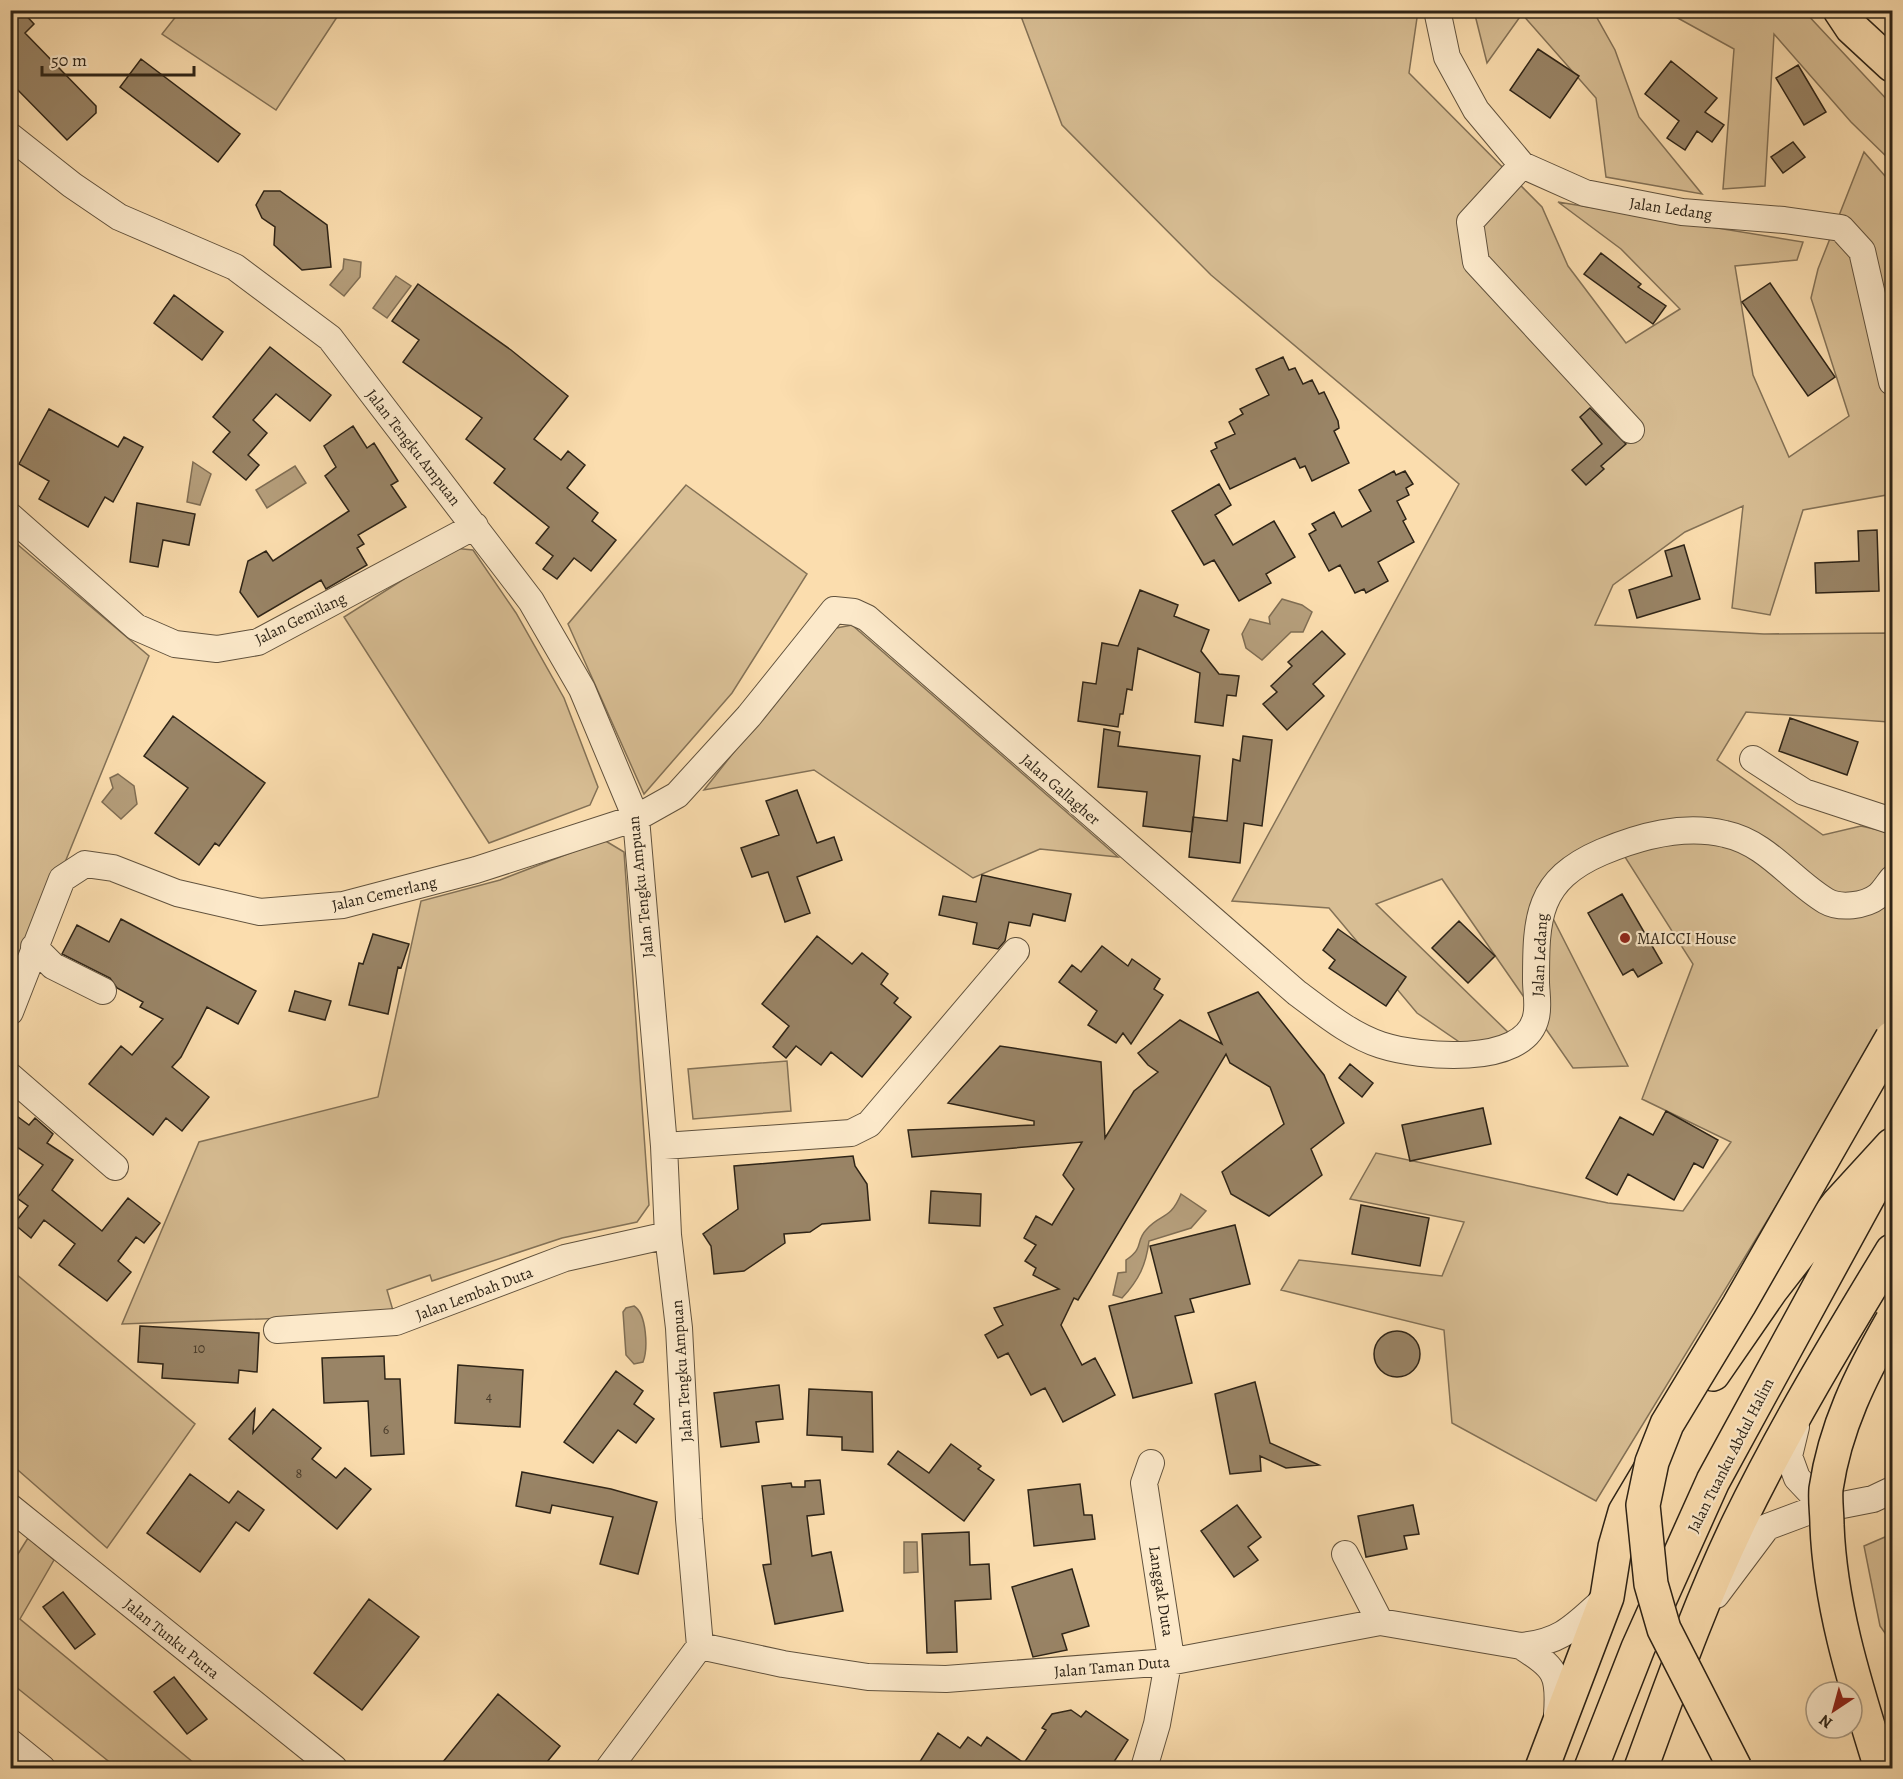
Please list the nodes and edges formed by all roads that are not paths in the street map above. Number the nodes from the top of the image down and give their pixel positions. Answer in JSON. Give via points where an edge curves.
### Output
{"nodes":[{"id":1,"x":1437,"y":10,"type":"edge"},
{"id":2,"x":1840,"y":10,"type":"edge"},
{"id":3,"x":1893,"y":65,"type":"edge"},
{"id":4,"x":10,"y":136,"type":"edge"},
{"id":5,"x":1522,"y":165,"type":"junction"},
{"id":6,"x":1893,"y":382,"type":"edge"},
{"id":7,"x":1631,"y":430,"type":"dead end"},
{"id":8,"x":10,"y":516,"type":"edge"},
{"id":9,"x":475,"y":526,"type":"junction"},
{"id":10,"x":1753,"y":759,"type":"dead end"},
{"id":11,"x":636,"y":818,"type":"junction"},
{"id":12,"x":1893,"y":821,"type":"edge"},
{"id":13,"x":1893,"y":879,"type":"edge"},
{"id":14,"x":34,"y":947,"type":"junction"},
{"id":15,"x":1016,"y":951,"type":"dead end"},
{"id":16,"x":103,"y":991,"type":"dead end"},
{"id":17,"x":10,"y":1012,"type":"edge"},
{"id":18,"x":1536,"y":1017,"type":"joint"},
{"id":19,"x":1893,"y":1038,"type":"edge"},
{"id":20,"x":10,"y":1076,"type":"edge"},
{"id":21,"x":1893,"y":1145,"type":"edge"},
{"id":22,"x":664,"y":1146,"type":"junction"},
{"id":23,"x":1893,"y":1152,"type":"edge"},
{"id":24,"x":116,"y":1167,"type":"dead end"},
{"id":25,"x":668,"y":1234,"type":"junction"},
{"id":26,"x":1893,"y":1251,"type":"edge"},
{"id":27,"x":1893,"y":1321,"type":"edge"},
{"id":28,"x":277,"y":1330,"type":"dead end"},
{"id":29,"x":1805,"y":1395,"type":"junction"},
{"id":30,"x":1142,"y":1471,"type":"dead end"},
{"id":31,"x":1893,"y":1490,"type":"edge"},
{"id":32,"x":1842,"y":1505,"type":"junction"},
{"id":33,"x":15,"y":1520,"type":"edge"},
{"id":34,"x":1345,"y":1554,"type":"dead end"},
{"id":35,"x":1607,"y":1597,"type":"junction"},
{"id":36,"x":1380,"y":1622,"type":"junction"},
{"id":37,"x":1690,"y":1635,"type":"junction"},
{"id":38,"x":700,"y":1646,"type":"junction"},
{"id":39,"x":1521,"y":1646,"type":"junction"},
{"id":40,"x":1169,"y":1662,"type":"junction"},
{"id":41,"x":1556,"y":1729,"type":"junction"},
{"id":42,"x":10,"y":1742,"type":"edge"},
{"id":43,"x":42,"y":1768,"type":"edge"},
{"id":44,"x":334,"y":1768,"type":"edge"},
{"id":45,"x":609,"y":1768,"type":"edge"},
{"id":46,"x":1144,"y":1768,"type":"edge"},
{"id":47,"x":1542,"y":1768,"type":"edge"},
{"id":48,"x":1591,"y":1768,"type":"edge"},
{"id":49,"x":1641,"y":1768,"type":"edge"},
{"id":50,"x":1735,"y":1768,"type":"edge"},
{"id":51,"x":1881,"y":1768,"type":"edge"}],
"edges":[{"from":1,"to":5,"type":"street","name":"Jalan Ledang","via":[[1447,57],[1476,110]]},
{"from":2,"to":3,"type":"main road","via":[[1852,28]]},
{"from":4,"to":9,"type":"street","name":"Jalan Tengku Ampuan","via":[[119,217],[235,267],[330,338]]},
{"from":5,"to":6,"type":"street","name":"Jalan Ledang","via":[[1585,194],[1682,212],[1841,228],[1862,251]]},
{"from":5,"to":7,"type":"street","via":[[1470,222],[1476,262]]},
{"from":8,"to":9,"type":"street","name":"Jalan Gemilang","via":[[136,627],[176,644],[217,649],[258,642]]},
{"from":9,"to":11,"type":"street","name":"Jalan Tengku Ampuan","via":[[531,601],[582,689]]},
{"from":10,"to":12,"type":"street","via":[[1804,792]]},
{"from":11,"to":14,"type":"street","name":"Jalan Cemerlang","via":[[476,870],[343,905],[260,912],[177,893],[113,868],[85,864],[62,879]]},
{"from":11,"to":18,"type":"street","name":"Jalan Gallagher","via":[[677,795],[749,716],[834,610],[854,612],[867,618],[1297,993],[1343,1027],[1381,1045],[1425,1054],[1484,1053],[1506,1049],[1526,1037]]},
{"from":11,"to":22,"type":"street","name":"Jalan Tengku Ampuan"},
{"from":13,"to":18,"type":"street","name":"Jalan Ledang","via":[[1878,897],[1856,906],[1828,902],[1755,845],[1724,833],[1668,831],[1633,839],[1588,858],[1555,882],[1542,905],[1536,946]]},
{"from":14,"to":16,"type":"street","via":[[53,966]]},
{"from":14,"to":17,"type":"street","name":"Jalan Cemerlang"},
{"from":15,"to":22,"type":"street","via":[[869,1124],[851,1133]]},
{"from":19,"to":50,"type":"main road","bridge":true,"via":[[1667,1424],[1652,1462],[1643,1505],[1651,1584],[1664,1629]]},
{"from":20,"to":24,"type":"street"},
{"from":21,"to":35,"type":"main road","via":[[1831,1213],[1670,1435],[1625,1512]]},
{"from":22,"to":25,"type":"street","name":"Jalan Tengku Ampuan"},
{"from":23,"to":48,"type":"main road","name":"Jalan Tuanku Abdul Halim","via":[[1713,1481],[1638,1648]]},
{"from":25,"to":28,"type":"street","name":"Jalan Lembah Duta","via":[[565,1258],[396,1322]]},
{"from":25,"to":38,"type":"street","name":"Jalan Tengku Ampuan","via":[[681,1352]]},
{"from":26,"to":29,"type":"main road"},
{"from":27,"to":51,"type":"main road","bridge":true,"via":[[1862,1374],[1839,1428],[1826,1491],[1828,1556],[1841,1623]]},
{"from":29,"to":32,"type":"street","via":[[1789,1456],[1797,1479],[1813,1495]]},
{"from":29,"to":37,"type":"main road","via":[[1738,1524]]},
{"from":30,"to":40,"type":"street","name":"Langgak Duta","via":[[1170,1641]]},
{"from":31,"to":32,"type":"street"},
{"from":32,"to":37,"type":"street","via":[[1807,1512],[1767,1527]]},
{"from":33,"to":44,"type":"street","name":"Jalan Tunku Putra"},
{"from":34,"to":36,"type":"street"},
{"from":35,"to":39,"type":"street","name":"Jalan Taman Duta","via":[[1563,1636]]},
{"from":35,"to":41,"type":"main road"},
{"from":36,"to":39,"type":"street","name":"Jalan Taman Duta"},
{"from":36,"to":40,"type":"street","name":"Jalan Taman Duta"},
{"from":37,"to":49,"type":"main road"},
{"from":38,"to":40,"type":"street","name":"Jalan Taman Duta","via":[[868,1677],[934,1679]]},
{"from":38,"to":45,"type":"street"},
{"from":39,"to":41,"type":"street","name":"Jalan Taman Duta","via":[[1546,1662],[1555,1676],[1559,1686]]},
{"from":40,"to":46,"type":"street","name":"Langgak Duta"},
{"from":41,"to":47,"type":"main road"},
{"from":42,"to":43,"type":"street"}]}
